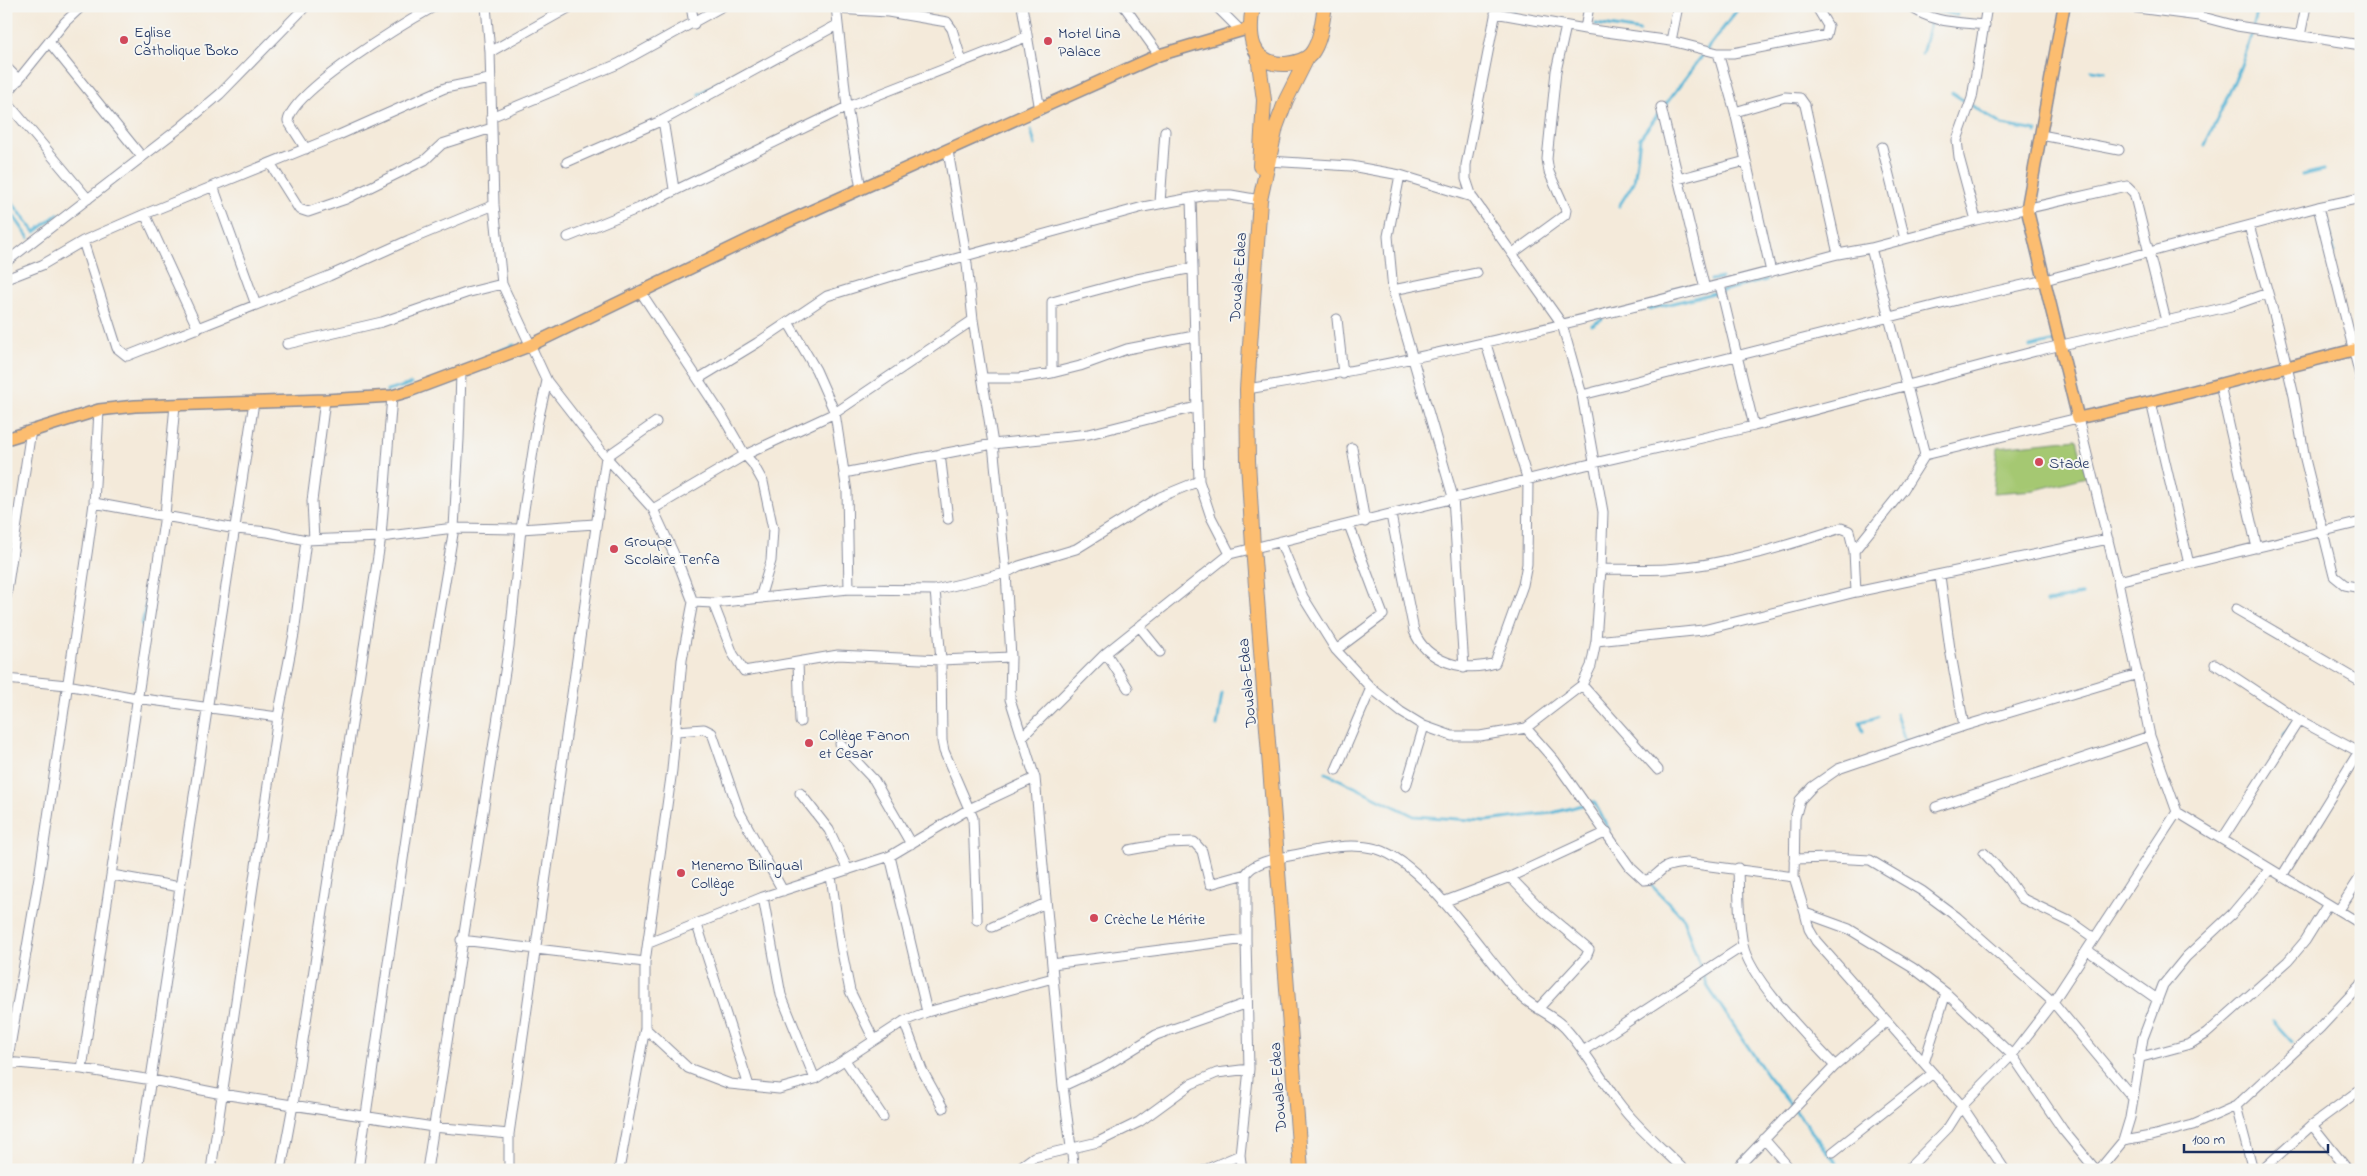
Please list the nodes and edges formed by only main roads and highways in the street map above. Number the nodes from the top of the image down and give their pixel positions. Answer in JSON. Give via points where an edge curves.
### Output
{"nodes":[{"id":1,"x":1253,"y":6,"type":"edge"},
{"id":2,"x":1325,"y":6,"type":"edge"},
{"id":3,"x":2064,"y":6,"type":"edge"},
{"id":4,"x":1245,"y":29,"type":"junction"},
{"id":5,"x":1258,"y":56,"type":"junction"},
{"id":6,"x":1307,"y":58,"type":"junction"},
{"id":7,"x":1260,"y":197,"type":"junction"},
{"id":8,"x":2357,"y":349,"type":"edge"},
{"id":9,"x":6,"y":439,"type":"edge"},
{"id":10,"x":1301,"y":1170,"type":"edge"}],
"edges":[{"from":1,"to":4,"type":"highway"},
{"from":2,"to":6,"type":"highway","via":[[1318,40]]},
{"from":3,"to":8,"type":"main road","via":[[2027,209],[2078,418]]},
{"from":4,"to":5,"type":"highway"},
{"from":4,"to":9,"type":"main road","via":[[1159,55],[861,189],[530,346],[392,396],[99,410]]},
{"from":5,"to":6,"type":"highway","via":[[1278,64]]},
{"from":5,"to":7,"type":"highway","via":[[1264,100]]},
{"from":6,"to":7,"type":"highway","via":[[1286,100]]},
{"from":7,"to":10,"type":"highway","name":"Douala-Edea","via":[[1247,389],[1248,461]]}]}
